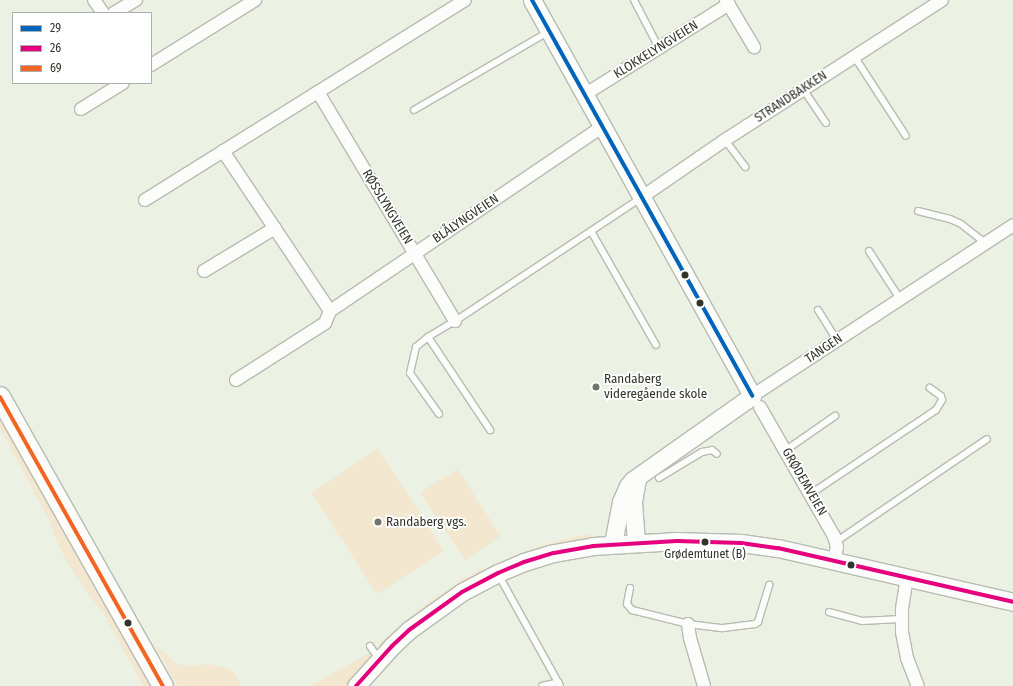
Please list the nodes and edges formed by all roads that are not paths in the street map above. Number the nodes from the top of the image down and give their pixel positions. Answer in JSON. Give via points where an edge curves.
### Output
{"nodes":[{"id":1,"x":94,"y":0,"type":"edge"},
{"id":2,"x":136,"y":0,"type":"edge"},
{"id":3,"x":255,"y":0,"type":"edge"},
{"id":4,"x":465,"y":0,"type":"edge"},
{"id":5,"x":532,"y":0,"type":"edge"},
{"id":6,"x":634,"y":0,"type":"edge"},
{"id":7,"x":942,"y":0,"type":"edge"},
{"id":8,"x":728,"y":2,"type":"edge"},
{"id":9,"x":102,"y":12,"type":"edge"},
{"id":10,"x":116,"y":12,"type":"edge"},
{"id":11,"x":550,"y":31,"type":"junction"},
{"id":12,"x":754,"y":47,"type":"dead end"},
{"id":13,"x":659,"y":48,"type":"junction"},
{"id":14,"x":854,"y":56,"type":"junction"},
{"id":15,"x":152,"y":64,"type":"edge"},
{"id":16,"x":115,"y":85,"type":"edge"},
{"id":17,"x":803,"y":89,"type":"junction"},
{"id":18,"x":318,"y":92,"type":"junction"},
{"id":19,"x":584,"y":95,"type":"junction"},
{"id":20,"x":81,"y":109,"type":"dead end"},
{"id":21,"x":414,"y":110,"type":"dead end"},
{"id":22,"x":826,"y":123,"type":"dead end"},
{"id":23,"x":602,"y":127,"type":"junction"},
{"id":24,"x":906,"y":136,"type":"dead end"},
{"id":25,"x":725,"y":140,"type":"junction"},
{"id":26,"x":223,"y":151,"type":"junction"},
{"id":27,"x":746,"y":167,"type":"dead end"},
{"id":28,"x":642,"y":197,"type":"junction"},
{"id":29,"x":145,"y":200,"type":"dead end"},
{"id":30,"x":918,"y":211,"type":"dead end"},
{"id":31,"x":1013,"y":225,"type":"edge"},
{"id":32,"x":275,"y":228,"type":"junction"},
{"id":33,"x":591,"y":231,"type":"junction"},
{"id":34,"x":985,"y":243,"type":"junction"},
{"id":35,"x":869,"y":251,"type":"dead end"},
{"id":36,"x":414,"y":254,"type":"junction"},
{"id":37,"x":204,"y":271,"type":"dead end"},
{"id":38,"x":900,"y":299,"type":"junction"},
{"id":39,"x":818,"y":310,"type":"dead end"},
{"id":40,"x":330,"y":311,"type":"junction"},
{"id":41,"x":455,"y":322,"type":"junction"},
{"id":42,"x":428,"y":338,"type":"junction"},
{"id":43,"x":837,"y":340,"type":"junction"},
{"id":44,"x":656,"y":345,"type":"dead end"},
{"id":45,"x":236,"y":380,"type":"dead end"},
{"id":46,"x":930,"y":388,"type":"dead end"},
{"id":47,"x":0,"y":397,"type":"edge"},
{"id":48,"x":756,"y":401,"type":"junction"},
{"id":49,"x":439,"y":414,"type":"dead end"},
{"id":50,"x":835,"y":416,"type":"dead end"},
{"id":51,"x":490,"y":430,"type":"dead end"},
{"id":52,"x":987,"y":439,"type":"dead end"},
{"id":53,"x":786,"y":450,"type":"junction"},
{"id":54,"x":717,"y":454,"type":"dead end"},
{"id":55,"x":638,"y":475,"type":"junction"},
{"id":56,"x":660,"y":478,"type":"dead end"},
{"id":57,"x":812,"y":493,"type":"junction"},
{"id":58,"x":837,"y":541,"type":"junction"},
{"id":59,"x":636,"y":542,"type":"junction"},
{"id":60,"x":612,"y":543,"type":"junction"},
{"id":61,"x":834,"y":561,"type":"junction"},
{"id":62,"x":498,"y":573,"type":"junction"},
{"id":63,"x":907,"y":577,"type":"junction"},
{"id":64,"x":769,"y":585,"type":"dead end"},
{"id":65,"x":630,"y":588,"type":"dead end"},
{"id":66,"x":1013,"y":602,"type":"edge"},
{"id":67,"x":829,"y":612,"type":"dead end"},
{"id":68,"x":901,"y":619,"type":"junction"},
{"id":69,"x":688,"y":624,"type":"junction"},
{"id":70,"x":560,"y":684,"type":"edge"},
{"id":71,"x":163,"y":686,"type":"edge"},
{"id":72,"x":356,"y":686,"type":"edge"},
{"id":73,"x":542,"y":686,"type":"edge"},
{"id":74,"x":704,"y":686,"type":"edge"},
{"id":75,"x":918,"y":686,"type":"edge"}],
"edges":[{"from":1,"to":9,"type":"street"},
{"from":2,"to":10,"type":"street"},
{"from":3,"to":15,"type":"street"},
{"from":4,"to":18,"type":"street"},
{"from":5,"to":11,"type":"main road","name":"GRØDEMVEIEN"},
{"from":6,"to":13,"type":"lane"},
{"from":7,"to":14,"type":"street","name":"STRANDBAKKEN"},
{"from":8,"to":12,"type":"street","name":"KLOKKELYNGVEIEN"},
{"from":8,"to":13,"type":"street","name":"KLOKKELYNGVEIEN"},
{"from":11,"to":19,"type":"main road","name":"GRØDEMVEIEN"},
{"from":11,"to":21,"type":"lane"},
{"from":13,"to":19,"type":"street","name":"KLOKKELYNGVEIEN"},
{"from":14,"to":17,"type":"street","name":"STRANDBAKKEN"},
{"from":14,"to":24,"type":"lane"},
{"from":16,"to":20,"type":"street"},
{"from":17,"to":22,"type":"lane"},
{"from":17,"to":25,"type":"street","name":"STRANDBAKKEN"},
{"from":18,"to":26,"type":"street"},
{"from":18,"to":36,"type":"street","name":"RØSSLYNGVEIEN"},
{"from":19,"to":23,"type":"main road","name":"GRØDEMVEIEN"},
{"from":23,"to":28,"type":"main road","name":"GRØDEMVEIEN"},
{"from":23,"to":36,"type":"street","name":"BLÅLYNGVEIEN"},
{"from":25,"to":27,"type":"lane"},
{"from":25,"to":28,"type":"street","name":"STRANDBAKKEN"},
{"from":26,"to":29,"type":"street"},
{"from":26,"to":32,"type":"street"},
{"from":28,"to":33,"type":"lane"},
{"from":28,"to":48,"type":"main road","name":"GRØDEMVEIEN"},
{"from":30,"to":34,"type":"lane","via":[[961,224]]},
{"from":31,"to":34,"type":"street","name":"TANGEN"},
{"from":32,"to":37,"type":"street"},
{"from":32,"to":40,"type":"street"},
{"from":33,"to":41,"type":"lane"},
{"from":33,"to":44,"type":"lane"},
{"from":34,"to":38,"type":"street","name":"TANGEN"},
{"from":35,"to":38,"type":"lane"},
{"from":36,"to":40,"type":"street","name":"BLÅLYNGVEIEN"},
{"from":36,"to":41,"type":"street","name":"RØSSLYNGVEIEN"},
{"from":38,"to":43,"type":"street","name":"TANGEN"},
{"from":39,"to":43,"type":"lane"},
{"from":40,"to":45,"type":"street","name":"BLÅLYNGVEIEN","via":[[325,323]]},
{"from":41,"to":42,"type":"lane"},
{"from":42,"to":49,"type":"lane","via":[[416,347],[410,373]]},
{"from":42,"to":51,"type":"lane"},
{"from":43,"to":48,"type":"street","name":"TANGEN"},
{"from":46,"to":57,"type":"lane","via":[[941,396],[942,400],[936,410]]},
{"from":47,"to":71,"type":"highway"},
{"from":48,"to":53,"type":"street","name":"GRØDEMVEIEN"},
{"from":48,"to":55,"type":"main road","name":"TANGEN"},
{"from":50,"to":53,"type":"lane"},
{"from":52,"to":58,"type":"lane"},
{"from":53,"to":57,"type":"street","name":"GRØDEMVEIEN"},
{"from":54,"to":56,"type":"lane","via":[[712,450],[702,452]]},
{"from":55,"to":59,"type":"main road","via":[[634,502]]},
{"from":55,"to":60,"type":"main road","via":[[624,494]]},
{"from":57,"to":58,"type":"street","name":"GRØDEMVEIEN"},
{"from":58,"to":61,"type":"street"},
{"from":59,"to":60,"type":"main road"},
{"from":59,"to":61,"type":"main road","via":[[741,543],[778,548]]},
{"from":60,"to":62,"type":"main road","via":[[554,553]]},
{"from":61,"to":63,"type":"main road"},
{"from":62,"to":70,"type":"lane"},
{"from":62,"to":72,"type":"main road","via":[[462,592],[375,653]]},
{"from":63,"to":66,"type":"main road"},
{"from":63,"to":68,"type":"street"},
{"from":64,"to":69,"type":"lane","via":[[762,614],[755,624],[723,628]]},
{"from":65,"to":69,"type":"lane","via":[[627,604],[632,610]]},
{"from":67,"to":68,"type":"lane","via":[[862,621]]},
{"from":68,"to":75,"type":"street","via":[[903,645]]},
{"from":69,"to":74,"type":"street"},
{"from":70,"to":73,"type":"lane"}]}
